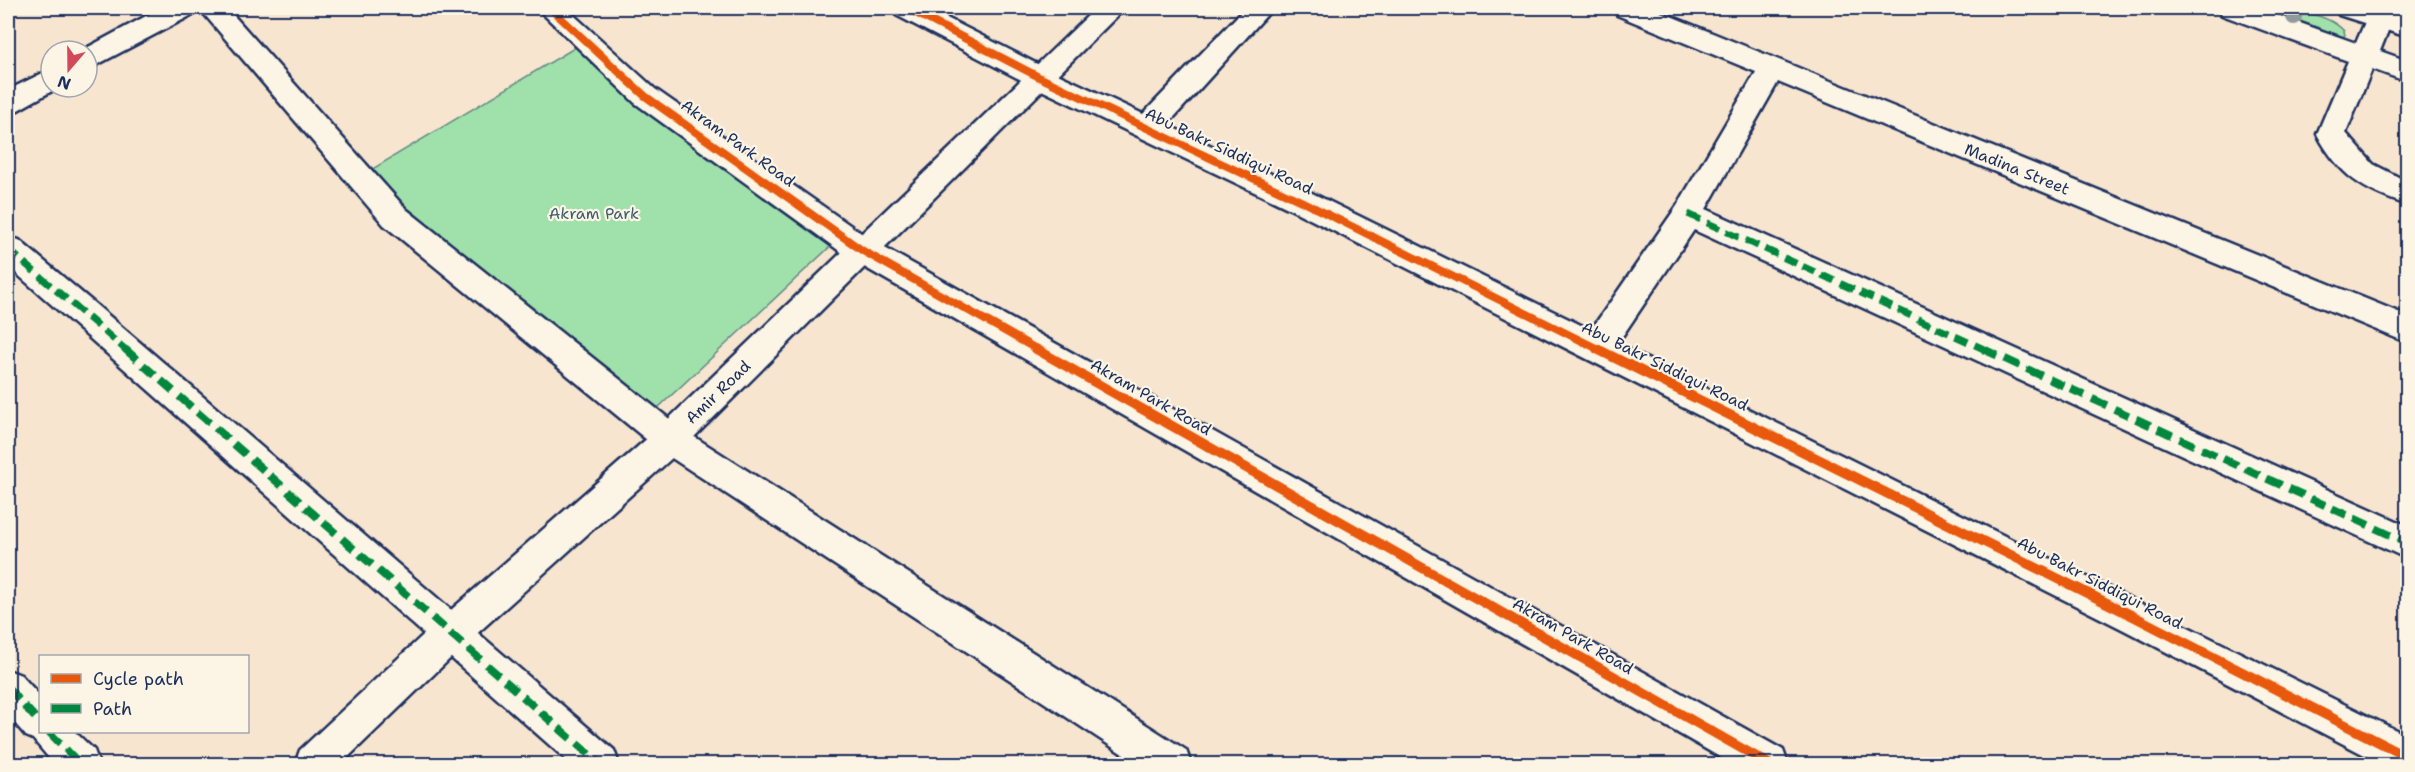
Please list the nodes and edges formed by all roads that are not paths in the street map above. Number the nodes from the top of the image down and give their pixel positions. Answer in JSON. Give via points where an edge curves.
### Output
{"nodes":[{"id":1,"x":182,"y":8,"type":"edge"},
{"id":2,"x":212,"y":8,"type":"edge"},
{"id":3,"x":550,"y":8,"type":"edge"},
{"id":4,"x":906,"y":8,"type":"edge"},
{"id":5,"x":1112,"y":8,"type":"edge"},
{"id":6,"x":1260,"y":8,"type":"edge"},
{"id":7,"x":1627,"y":8,"type":"edge"},
{"id":8,"x":2232,"y":8,"type":"edge"},
{"id":9,"x":2349,"y":8,"type":"edge"},
{"id":10,"x":2383,"y":13,"type":"edge"},
{"id":11,"x":2408,"y":28,"type":"edge"},
{"id":12,"x":99,"y":53,"type":"edge"},
{"id":13,"x":2365,"y":56,"type":"junction"},
{"id":14,"x":1772,"y":68,"type":"junction"},
{"id":15,"x":2408,"y":72,"type":"edge"},
{"id":16,"x":1039,"y":77,"type":"junction"},
{"id":17,"x":39,"y":86,"type":"edge"},
{"id":18,"x":8,"y":103,"type":"edge"},
{"id":19,"x":1147,"y":128,"type":"junction"},
{"id":20,"x":2408,"y":194,"type":"edge"},
{"id":21,"x":1688,"y":214,"type":"junction"},
{"id":22,"x":8,"y":249,"type":"edge"},
{"id":23,"x":863,"y":251,"type":"junction"},
{"id":24,"x":2408,"y":330,"type":"edge"},
{"id":25,"x":1596,"y":349,"type":"junction"},
{"id":26,"x":670,"y":439,"type":"junction"},
{"id":27,"x":2408,"y":543,"type":"edge"},
{"id":28,"x":448,"y":636,"type":"junction"},
{"id":29,"x":8,"y":688,"type":"edge"},
{"id":30,"x":39,"y":722,"type":"edge"},
{"id":31,"x":50,"y":733,"type":"edge"},
{"id":32,"x":2408,"y":757,"type":"edge"},
{"id":33,"x":80,"y":765,"type":"edge"},
{"id":34,"x":314,"y":765,"type":"edge"},
{"id":35,"x":600,"y":765,"type":"edge"},
{"id":36,"x":1172,"y":765,"type":"edge"},
{"id":37,"x":1769,"y":765,"type":"edge"}],
"edges":[{"from":1,"to":12,"type":"street"},
{"from":2,"to":26,"type":"street","via":[[395,217]]},
{"from":3,"to":23,"type":"street","name":"Akram Park Road","via":[[645,96]]},
{"from":4,"to":16,"type":"street","name":"Abu Bakr Siddiqui Road"},
{"from":5,"to":16,"type":"street","name":"Amir Road"},
{"from":6,"to":19,"type":"street"},
{"from":7,"to":14,"type":"street","name":"Madina Street"},
{"from":8,"to":13,"type":"street"},
{"from":9,"to":10,"type":"street"},
{"from":10,"to":11,"type":"street"},
{"from":10,"to":13,"type":"street"},
{"from":13,"to":15,"type":"street"},
{"from":13,"to":20,"type":"street","via":[[2331,134],[2348,162],[2378,182]]},
{"from":14,"to":21,"type":"street"},
{"from":14,"to":24,"type":"street","name":"Madina Street"},
{"from":16,"to":19,"type":"street","name":"Abu Bakr Siddiqui Road"},
{"from":16,"to":23,"type":"street","name":"Amir Road"},
{"from":17,"to":18,"type":"street"},
{"from":19,"to":25,"type":"street","name":"Abu Bakr Siddiqui Road"},
{"from":21,"to":25,"type":"street"},
{"from":21,"to":27,"type":"street"},
{"from":22,"to":28,"type":"street","via":[[147,366]]},
{"from":23,"to":26,"type":"street","name":"Amir Road"},
{"from":23,"to":37,"type":"street","name":"Akram Park Road"},
{"from":25,"to":32,"type":"street","name":"Abu Bakr Siddiqui Road"},
{"from":26,"to":28,"type":"street","name":"Amir Road"},
{"from":26,"to":36,"type":"street"},
{"from":28,"to":34,"type":"street","name":"Amir Road"},
{"from":28,"to":35,"type":"street"},
{"from":29,"to":30,"type":"street"},
{"from":31,"to":33,"type":"street"}]}
